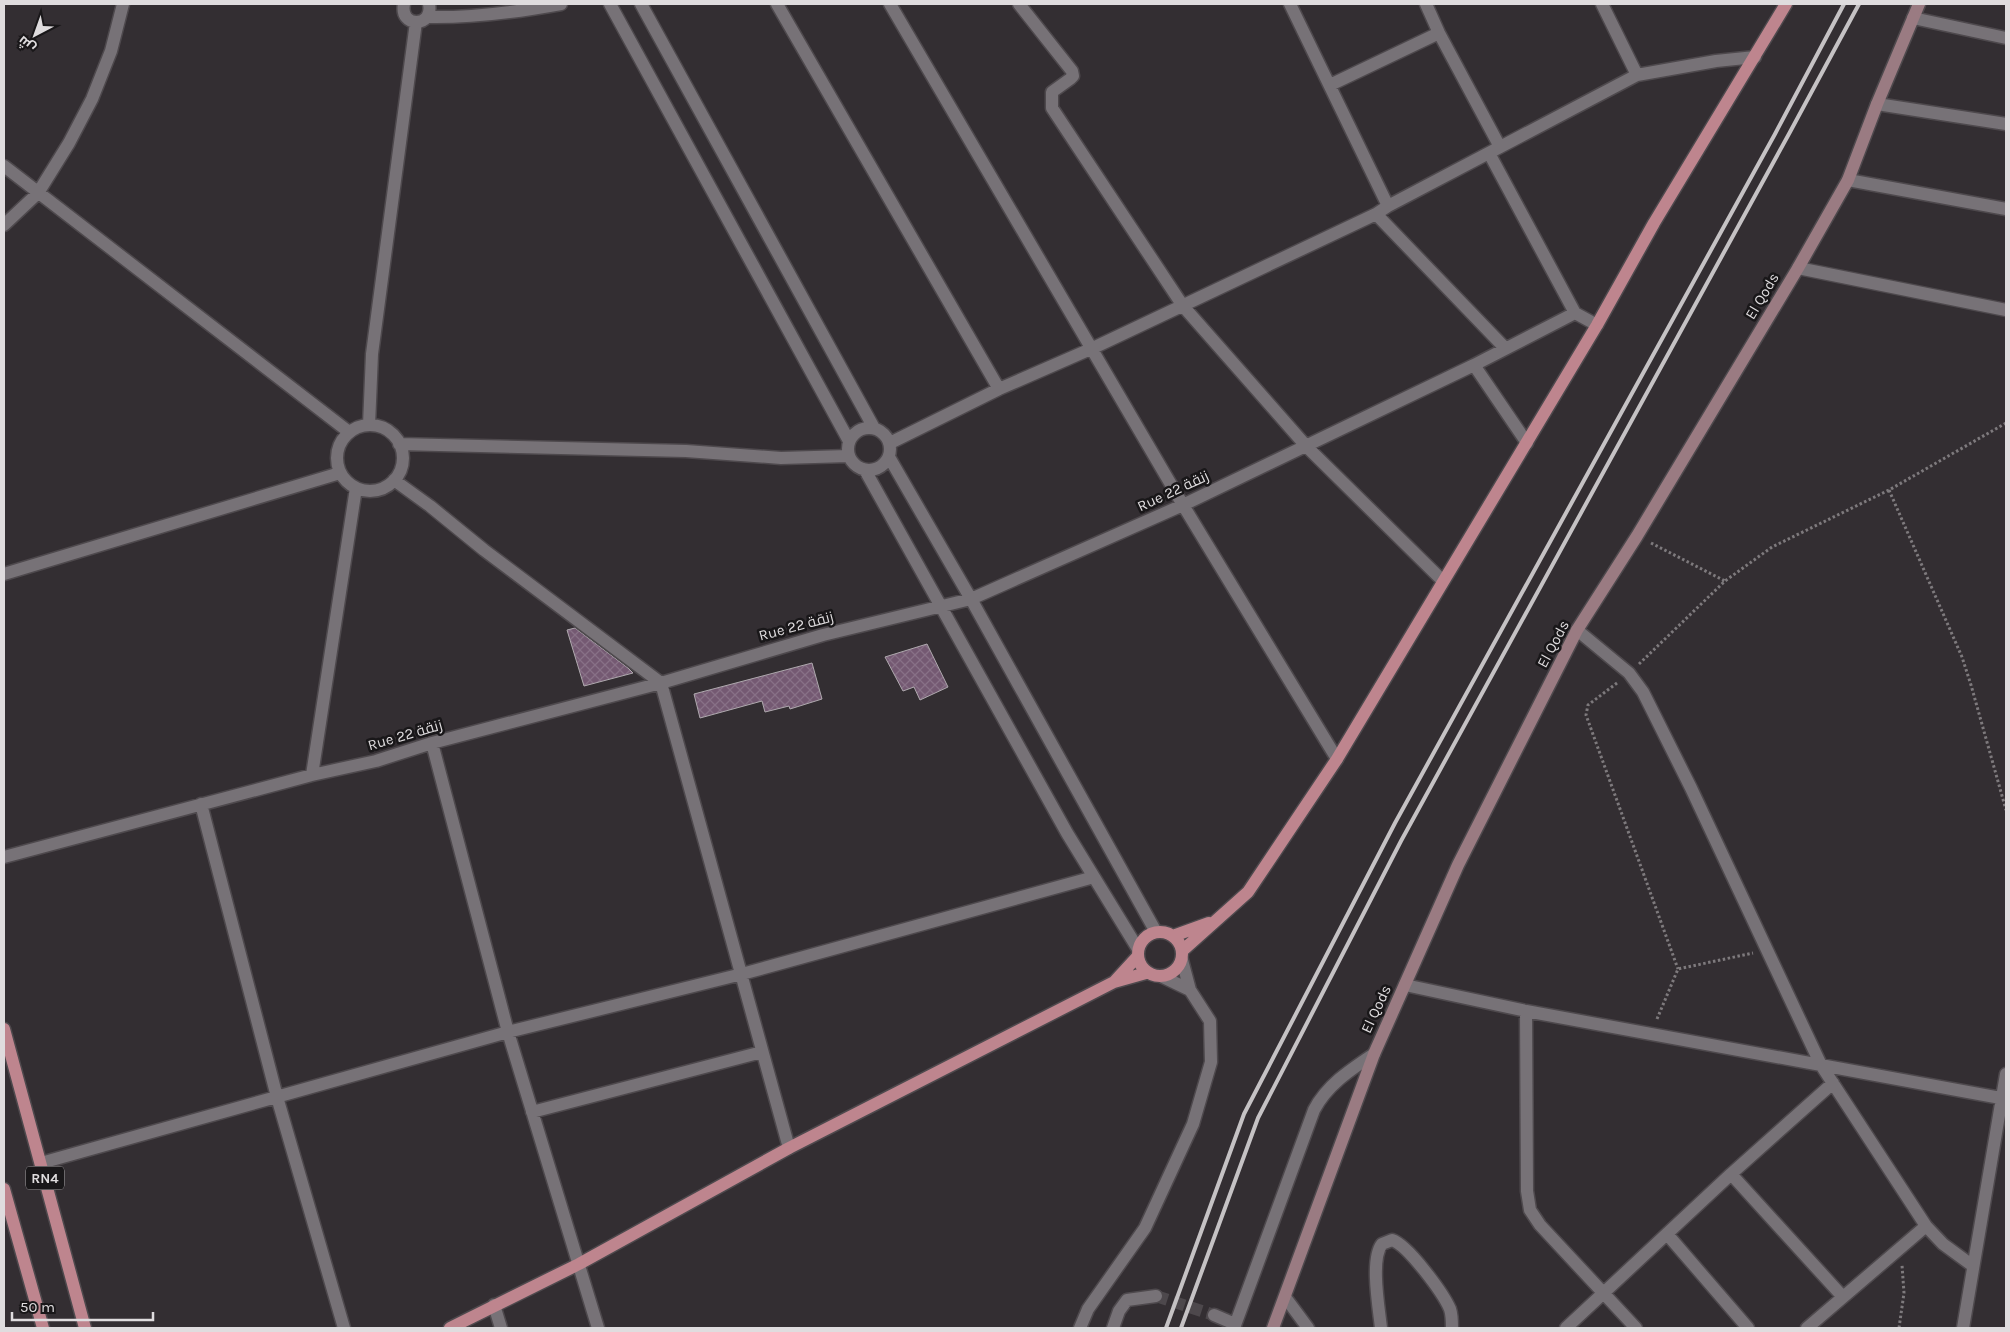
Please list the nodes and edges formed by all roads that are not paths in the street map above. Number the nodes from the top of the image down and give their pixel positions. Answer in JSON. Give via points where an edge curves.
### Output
{"nodes":[{"id":1,"x":123,"y":4,"type":"edge"},
{"id":2,"x":390,"y":4,"type":"edge"},
{"id":3,"x":429,"y":4,"type":"edge"},
{"id":4,"x":562,"y":4,"type":"edge"},
{"id":5,"x":610,"y":4,"type":"edge"},
{"id":6,"x":641,"y":4,"type":"edge"},
{"id":7,"x":777,"y":4,"type":"edge"},
{"id":8,"x":890,"y":4,"type":"edge"},
{"id":9,"x":1019,"y":4,"type":"edge"},
{"id":10,"x":1290,"y":4,"type":"edge"},
{"id":11,"x":1426,"y":4,"type":"edge"},
{"id":12,"x":1602,"y":4,"type":"edge"},
{"id":13,"x":1786,"y":4,"type":"edge"},
{"id":14,"x":1919,"y":4,"type":"edge"},
{"id":15,"x":404,"y":5,"type":"edge"},
{"id":16,"x":1913,"y":18,"type":"junction"},
{"id":17,"x":422,"y":20,"type":"junction"},
{"id":18,"x":1439,"y":33,"type":"junction"},
{"id":19,"x":2006,"y":38,"type":"edge"},
{"id":20,"x":1755,"y":58,"type":"junction"},
{"id":21,"x":1637,"y":75,"type":"junction"},
{"id":22,"x":1330,"y":85,"type":"junction"},
{"id":23,"x":1877,"y":104,"type":"junction"},
{"id":24,"x":2006,"y":124,"type":"edge"},
{"id":25,"x":1494,"y":150,"type":"junction"},
{"id":26,"x":4,"y":166,"type":"edge"},
{"id":27,"x":1848,"y":180,"type":"junction"},
{"id":28,"x":38,"y":193,"type":"junction"},
{"id":29,"x":1388,"y":206,"type":"junction"},
{"id":30,"x":2006,"y":209,"type":"edge"},
{"id":31,"x":1376,"y":214,"type":"junction"},
{"id":32,"x":4,"y":225,"type":"edge"},
{"id":33,"x":1798,"y":268,"type":"junction"},
{"id":34,"x":1183,"y":306,"type":"junction"},
{"id":35,"x":2006,"y":310,"type":"edge"},
{"id":36,"x":1575,"y":313,"type":"junction"},
{"id":37,"x":1597,"y":325,"type":"junction"},
{"id":38,"x":1093,"y":348,"type":"junction"},
{"id":39,"x":1505,"y":348,"type":"junction"},
{"id":40,"x":1474,"y":365,"type":"junction"},
{"id":41,"x":999,"y":389,"type":"junction"},
{"id":42,"x":369,"y":425,"type":"junction"},
{"id":43,"x":874,"y":428,"type":"junction"},
{"id":44,"x":349,"y":432,"type":"junction"},
{"id":45,"x":849,"y":441,"type":"junction"},
{"id":46,"x":1527,"y":442,"type":"junction"},
{"id":47,"x":890,"y":443,"type":"junction"},
{"id":48,"x":399,"y":444,"type":"junction"},
{"id":49,"x":1307,"y":446,"type":"junction"},
{"id":50,"x":848,"y":456,"type":"junction"},
{"id":51,"x":889,"y":457,"type":"junction"},
{"id":52,"x":865,"y":470,"type":"junction"},
{"id":53,"x":340,"y":473,"type":"junction"},
{"id":54,"x":394,"y":480,"type":"junction"},
{"id":55,"x":356,"y":488,"type":"junction"},
{"id":56,"x":1184,"y":505,"type":"junction"},
{"id":57,"x":4,"y":574,"type":"edge"},
{"id":58,"x":1443,"y":581,"type":"junction"},
{"id":59,"x":971,"y":599,"type":"junction"},
{"id":60,"x":941,"y":606,"type":"junction"},
{"id":61,"x":1577,"y":630,"type":"junction"},
{"id":62,"x":661,"y":683,"type":"junction"},
{"id":63,"x":432,"y":743,"type":"junction"},
{"id":64,"x":1338,"y":759,"type":"junction"},
{"id":65,"x":312,"y":775,"type":"junction"},
{"id":66,"x":201,"y":804,"type":"junction"},
{"id":67,"x":4,"y":858,"type":"edge"},
{"id":68,"x":1094,"y":877,"type":"junction"},
{"id":69,"x":1216,"y":921,"type":"junction"},
{"id":70,"x":1156,"y":932,"type":"junction"},
{"id":71,"x":1173,"y":936,"type":"junction"},
{"id":72,"x":1138,"y":953,"type":"junction"},
{"id":73,"x":1182,"y":956,"type":"junction"},
{"id":74,"x":1146,"y":973,"type":"junction"},
{"id":75,"x":742,"y":974,"type":"junction"},
{"id":76,"x":1163,"y":977,"type":"junction"},
{"id":77,"x":1114,"y":982,"type":"junction"},
{"id":78,"x":1405,"y":985,"type":"junction"},
{"id":79,"x":1190,"y":990,"type":"junction"},
{"id":80,"x":1526,"y":1011,"type":"junction"},
{"id":81,"x":4,"y":1028,"type":"edge"},
{"id":82,"x":508,"y":1032,"type":"junction"},
{"id":83,"x":762,"y":1052,"type":"junction"},
{"id":84,"x":1374,"y":1054,"type":"junction"},
{"id":85,"x":1821,"y":1065,"type":"junction"},
{"id":86,"x":2006,"y":1074,"type":"edge"},
{"id":87,"x":1833,"y":1083,"type":"junction"},
{"id":88,"x":277,"y":1098,"type":"junction"},
{"id":89,"x":2004,"y":1098,"type":"edge"},
{"id":90,"x":532,"y":1112,"type":"junction"},
{"id":91,"x":790,"y":1148,"type":"junction"},
{"id":92,"x":41,"y":1163,"type":"junction"},
{"id":93,"x":1731,"y":1174,"type":"junction"},
{"id":94,"x":4,"y":1188,"type":"edge"},
{"id":95,"x":1926,"y":1226,"type":"junction"},
{"id":96,"x":1667,"y":1234,"type":"junction"},
{"id":97,"x":578,"y":1264,"type":"junction"},
{"id":98,"x":1973,"y":1266,"type":"junction"},
{"id":99,"x":1604,"y":1293,"type":"junction"},
{"id":100,"x":1156,"y":1296,"type":"tunnel mouth"},
{"id":101,"x":1284,"y":1297,"type":"junction"},
{"id":102,"x":1843,"y":1297,"type":"junction"},
{"id":103,"x":494,"y":1305,"type":"junction"},
{"id":104,"x":1214,"y":1315,"type":"tunnel mouth"},
{"id":105,"x":1234,"y":1326,"type":"edge"},
{"id":106,"x":43,"y":1328,"type":"edge"},
{"id":107,"x":85,"y":1328,"type":"edge"},
{"id":108,"x":344,"y":1328,"type":"edge"},
{"id":109,"x":450,"y":1328,"type":"edge"},
{"id":110,"x":501,"y":1328,"type":"edge"},
{"id":111,"x":598,"y":1328,"type":"edge"},
{"id":112,"x":1080,"y":1328,"type":"edge"},
{"id":113,"x":1113,"y":1328,"type":"edge"},
{"id":114,"x":1273,"y":1328,"type":"edge"},
{"id":115,"x":1308,"y":1328,"type":"edge"},
{"id":116,"x":1381,"y":1328,"type":"edge"},
{"id":117,"x":1452,"y":1328,"type":"edge"},
{"id":118,"x":1566,"y":1328,"type":"edge"},
{"id":119,"x":1636,"y":1328,"type":"edge"},
{"id":120,"x":1748,"y":1328,"type":"edge"},
{"id":121,"x":1807,"y":1328,"type":"edge"},
{"id":122,"x":1963,"y":1328,"type":"edge"}],
"edges":[{"from":1,"to":28,"type":"street","via":[[110,52],[92,99]]},
{"from":2,"to":15,"type":"street"},
{"from":3,"to":17,"type":"street","via":[[430,12]]},
{"from":4,"to":17,"type":"street","via":[[519,12]]},
{"from":5,"to":45,"type":"street"},
{"from":6,"to":43,"type":"street"},
{"from":7,"to":41,"type":"street"},
{"from":8,"to":38,"type":"street"},
{"from":9,"to":34,"type":"street","via":[[1072,71],[1070,79],[1052,92],[1052,108]]},
{"from":10,"to":22,"type":"street"},
{"from":11,"to":18,"type":"street"},
{"from":12,"to":21,"type":"street"},
{"from":13,"to":20,"type":"main road"},
{"from":14,"to":16,"type":"street","name":"El Qods"},
{"from":15,"to":17,"type":"street","via":[[406,17]]},
{"from":16,"to":19,"type":"street"},
{"from":16,"to":23,"type":"street","name":"El Qods"},
{"from":17,"to":42,"type":"street","via":[[372,354]]},
{"from":18,"to":22,"type":"street"},
{"from":18,"to":25,"type":"street"},
{"from":20,"to":21,"type":"street","via":[[1716,61]]},
{"from":20,"to":37,"type":"main road"},
{"from":21,"to":25,"type":"street"},
{"from":22,"to":29,"type":"street"},
{"from":23,"to":24,"type":"street"},
{"from":23,"to":27,"type":"street","name":"El Qods"},
{"from":25,"to":29,"type":"street"},
{"from":25,"to":36,"type":"street"},
{"from":26,"to":28,"type":"street"},
{"from":27,"to":30,"type":"street"},
{"from":27,"to":33,"type":"street","name":"El Qods"},
{"from":28,"to":32,"type":"street"},
{"from":28,"to":44,"type":"street"},
{"from":29,"to":31,"type":"street"},
{"from":31,"to":34,"type":"street"},
{"from":31,"to":39,"type":"street"},
{"from":33,"to":35,"type":"street"},
{"from":33,"to":61,"type":"street","name":"El Qods"},
{"from":34,"to":38,"type":"street"},
{"from":34,"to":49,"type":"street"},
{"from":36,"to":37,"type":"street"},
{"from":36,"to":39,"type":"street","name":"Rue 22 زنقة"},
{"from":37,"to":46,"type":"main road"},
{"from":38,"to":41,"type":"street"},
{"from":38,"to":56,"type":"street"},
{"from":39,"to":40,"type":"street","name":"Rue 22 زنقة"},
{"from":40,"to":46,"type":"street"},
{"from":40,"to":49,"type":"street","name":"Rue 22 زنقة"},
{"from":41,"to":47,"type":"street"},
{"from":42,"to":44,"type":"street"},
{"from":42,"to":48,"type":"street","via":[[387,430]]},
{"from":43,"to":45,"type":"street","via":[[859,430]]},
{"from":43,"to":47,"type":"street","via":[[881,431]]},
{"from":44,"to":53,"type":"street","via":[[337,450]]},
{"from":45,"to":50,"type":"street"},
{"from":46,"to":58,"type":"main road"},
{"from":47,"to":51,"type":"street"},
{"from":48,"to":50,"type":"street","via":[[686,451],[781,458]]},
{"from":48,"to":54,"type":"street","via":[[402,463]]},
{"from":49,"to":56,"type":"street","name":"Rue 22 زنقة"},
{"from":49,"to":58,"type":"street"},
{"from":50,"to":52,"type":"street","via":[[858,468]]},
{"from":51,"to":52,"type":"street","via":[[879,468]]},
{"from":51,"to":59,"type":"street"},
{"from":52,"to":60,"type":"street"},
{"from":53,"to":55,"type":"street"},
{"from":53,"to":57,"type":"street"},
{"from":54,"to":55,"type":"street","via":[[376,490]]},
{"from":54,"to":62,"type":"street"},
{"from":55,"to":65,"type":"street"},
{"from":56,"to":59,"type":"street","name":"Rue 22 زنقة"},
{"from":56,"to":64,"type":"street"},
{"from":58,"to":64,"type":"main road"},
{"from":59,"to":60,"type":"street","name":"Rue 22 زنقة"},
{"from":59,"to":70,"type":"street"},
{"from":60,"to":62,"type":"street","name":"Rue 22 زنقة","via":[[752,655]]},
{"from":60,"to":68,"type":"street"},
{"from":61,"to":78,"type":"street","name":"El Qods","via":[[1458,865]]},
{"from":61,"to":85,"type":"street","via":[[1629,673],[1643,692]]},
{"from":62,"to":63,"type":"street","name":"Rue 22 زنقة"},
{"from":62,"to":75,"type":"street"},
{"from":63,"to":65,"type":"street","name":"Rue 22 زنقة","via":[[376,761]]},
{"from":63,"to":82,"type":"street"},
{"from":64,"to":69,"type":"main road","via":[[1248,892]]},
{"from":65,"to":66,"type":"street","name":"Rue 22 زنقة"},
{"from":66,"to":67,"type":"street","name":"Rue 22 زنقة"},
{"from":66,"to":88,"type":"street"},
{"from":68,"to":72,"type":"street"},
{"from":68,"to":75,"type":"street"},
{"from":69,"to":71,"type":"main road"},
{"from":69,"to":73,"type":"main road"},
{"from":70,"to":71,"type":"main road"},
{"from":70,"to":72,"type":"main road","via":[[1142,941]]},
{"from":71,"to":73,"type":"main road","via":[[1180,943]]},
{"from":72,"to":74,"type":"main road","via":[[1140,966]]},
{"from":72,"to":77,"type":"main road"},
{"from":73,"to":76,"type":"main road","via":[[1178,968]]},
{"from":73,"to":79,"type":"street"},
{"from":74,"to":76,"type":"main road"},
{"from":74,"to":77,"type":"main road"},
{"from":75,"to":82,"type":"street"},
{"from":75,"to":83,"type":"street"},
{"from":76,"to":79,"type":"street"},
{"from":77,"to":91,"type":"main road"},
{"from":78,"to":80,"type":"street"},
{"from":78,"to":84,"type":"street","name":"El Qods"},
{"from":79,"to":112,"type":"street","via":[[1210,1021],[1211,1062],[1193,1124],[1145,1228],[1088,1309]]},
{"from":80,"to":85,"type":"street"},
{"from":80,"to":99,"type":"street","via":[[1530,1210],[1540,1225]]},
{"from":81,"to":92,"type":"main road","number":"RN4"},
{"from":82,"to":88,"type":"street"},
{"from":82,"to":90,"type":"street"},
{"from":83,"to":90,"type":"street"},
{"from":83,"to":91,"type":"street"},
{"from":84,"to":101,"type":"street","name":"El Qods"},
{"from":84,"to":105,"type":"street","via":[[1330,1087],[1314,1110]]},
{"from":85,"to":87,"type":"street"},
{"from":85,"to":89,"type":"street"},
{"from":86,"to":89,"type":"street"},
{"from":87,"to":93,"type":"street"},
{"from":87,"to":95,"type":"street"},
{"from":88,"to":92,"type":"street"},
{"from":88,"to":108,"type":"street"},
{"from":89,"to":98,"type":"street"},
{"from":90,"to":97,"type":"street"},
{"from":91,"to":97,"type":"main road"},
{"from":92,"to":107,"type":"main road","number":"RN4"},
{"from":93,"to":96,"type":"street"},
{"from":93,"to":102,"type":"street"},
{"from":94,"to":106,"type":"main road","number":"RN4"},
{"from":95,"to":98,"type":"street","via":[[1942,1244]]},
{"from":95,"to":102,"type":"street"},
{"from":96,"to":99,"type":"street"},
{"from":96,"to":120,"type":"street"},
{"from":97,"to":103,"type":"main road"},
{"from":97,"to":111,"type":"street"},
{"from":98,"to":122,"type":"street"},
{"from":99,"to":118,"type":"street"},
{"from":99,"to":119,"type":"street"},
{"from":100,"to":113,"type":"street","via":[[1127,1300]]},
{"from":101,"to":114,"type":"street","name":"El Qods"},
{"from":101,"to":115,"type":"street"},
{"from":102,"to":121,"type":"street"},
{"from":103,"to":109,"type":"main road"},
{"from":103,"to":110,"type":"street"},
{"from":104,"to":105,"type":"street"},
{"from":116,"to":117,"type":"street","via":[[1376,1285],[1377,1254],[1382,1244],[1392,1240],[1402,1245],[1434,1282],[1450,1308]]}]}
